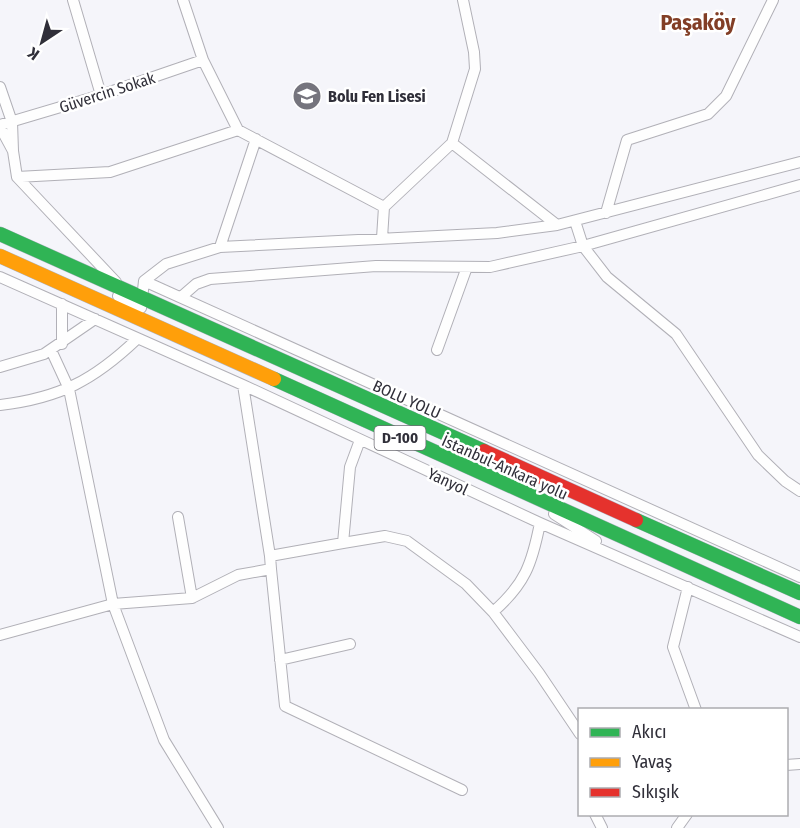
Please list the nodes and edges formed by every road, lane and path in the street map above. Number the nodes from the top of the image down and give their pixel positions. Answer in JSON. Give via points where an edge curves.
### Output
{"nodes":[{"id":1,"x":73,"y":0,"type":"edge"},
{"id":2,"x":183,"y":0,"type":"edge"},
{"id":3,"x":462,"y":0,"type":"edge"},
{"id":4,"x":773,"y":0,"type":"edge"},
{"id":5,"x":203,"y":60,"type":"junction"},
{"id":6,"x":0,"y":87,"type":"edge"},
{"id":7,"x":101,"y":95,"type":"junction"},
{"id":8,"x":12,"y":122,"type":"junction"},
{"id":9,"x":0,"y":126,"type":"edge"},
{"id":10,"x":238,"y":130,"type":"junction"},
{"id":11,"x":256,"y":139,"type":"junction"},
{"id":12,"x":452,"y":143,"type":"junction"},
{"id":13,"x":13,"y":150,"type":"junction"},
{"id":14,"x":800,"y":162,"type":"edge"},
{"id":15,"x":17,"y":177,"type":"junction"},
{"id":16,"x":800,"y":185,"type":"edge"},
{"id":17,"x":384,"y":207,"type":"junction"},
{"id":18,"x":606,"y":213,"type":"junction"},
{"id":19,"x":576,"y":221,"type":"junction"},
{"id":20,"x":557,"y":225,"type":"junction"},
{"id":21,"x":0,"y":235,"type":"edge"},
{"id":22,"x":382,"y":238,"type":"junction"},
{"id":23,"x":583,"y":246,"type":"junction"},
{"id":24,"x":220,"y":247,"type":"junction"},
{"id":25,"x":0,"y":256,"type":"edge"},
{"id":26,"x":467,"y":267,"type":"junction"},
{"id":27,"x":0,"y":276,"type":"edge"},
{"id":28,"x":144,"y":280,"type":"junction"},
{"id":29,"x":181,"y":297,"type":"junction"},
{"id":30,"x":62,"y":304,"type":"junction"},
{"id":31,"x":141,"y":308,"type":"junction"},
{"id":32,"x":95,"y":319,"type":"junction"},
{"id":33,"x":137,"y":339,"type":"junction"},
{"id":34,"x":62,"y":344,"type":"junction"},
{"id":35,"x":51,"y":350,"type":"junction"},
{"id":36,"x":437,"y":350,"type":"dead end"},
{"id":37,"x":0,"y":367,"type":"edge"},
{"id":38,"x":243,"y":385,"type":"junction"},
{"id":39,"x":69,"y":389,"type":"junction"},
{"id":40,"x":0,"y":405,"type":"edge"},
{"id":41,"x":360,"y":440,"type":"junction"},
{"id":42,"x":800,"y":491,"type":"edge"},
{"id":43,"x":529,"y":497,"type":"junction"},
{"id":44,"x":178,"y":517,"type":"dead end"},
{"id":45,"x":540,"y":523,"type":"junction"},
{"id":46,"x":343,"y":543,"type":"junction"},
{"id":47,"x":618,"y":555,"type":"junction"},
{"id":48,"x":270,"y":556,"type":"junction"},
{"id":49,"x":755,"y":557,"type":"junction"},
{"id":50,"x":271,"y":569,"type":"junction"},
{"id":51,"x":750,"y":571,"type":"junction"},
{"id":52,"x":800,"y":577,"type":"edge"},
{"id":53,"x":688,"y":587,"type":"junction"},
{"id":54,"x":800,"y":593,"type":"edge"},
{"id":55,"x":192,"y":598,"type":"junction"},
{"id":56,"x":113,"y":603,"type":"junction"},
{"id":57,"x":493,"y":612,"type":"junction"},
{"id":58,"x":800,"y":617,"type":"edge"},
{"id":59,"x":0,"y":635,"type":"edge"},
{"id":60,"x":800,"y":637,"type":"edge"},
{"id":61,"x":350,"y":644,"type":"dead end"},
{"id":62,"x":280,"y":660,"type":"junction"},
{"id":63,"x":695,"y":708,"type":"edge"},
{"id":64,"x":578,"y":732,"type":"edge"},
{"id":65,"x":462,"y":790,"type":"dead end"},
{"id":66,"x":218,"y":828,"type":"edge"}],
"edges":[{"from":1,"to":7,"type":"street"},
{"from":2,"to":5,"type":"street"},
{"from":3,"to":12,"type":"street","via":[[475,69]]},
{"from":4,"to":18,"type":"street","via":[[717,108],[627,140]]},
{"from":5,"to":7,"type":"street","name":"Güvercin Sokak"},
{"from":5,"to":10,"type":"street"},
{"from":6,"to":8,"type":"street"},
{"from":7,"to":8,"type":"street","name":"Güvercin Sokak"},
{"from":8,"to":9,"type":"street","name":"Güvercin Sokak"},
{"from":8,"to":13,"type":"street"},
{"from":9,"to":13,"type":"street"},
{"from":10,"to":11,"type":"street"},
{"from":10,"to":15,"type":"street","via":[[110,172]]},
{"from":11,"to":17,"type":"street"},
{"from":11,"to":24,"type":"street"},
{"from":12,"to":17,"type":"street"},
{"from":12,"to":20,"type":"street"},
{"from":13,"to":15,"type":"street"},
{"from":14,"to":18,"type":"street"},
{"from":15,"to":31,"type":"street"},
{"from":16,"to":23,"type":"street"},
{"from":17,"to":22,"type":"street"},
{"from":18,"to":19,"type":"street"},
{"from":19,"to":20,"type":"street"},
{"from":19,"to":23,"type":"street"},
{"from":20,"to":22,"type":"street","via":[[497,233]]},
{"from":21,"to":31,"type":"street"},
{"from":21,"to":51,"type":"highway","name":"BOLU YOLU","number":"D-100"},
{"from":22,"to":24,"type":"street"},
{"from":23,"to":26,"type":"street","via":[[490,267]]},
{"from":23,"to":42,"type":"street","via":[[618,289],[676,334],[758,455]]},
{"from":24,"to":28,"type":"street","via":[[166,264]]},
{"from":25,"to":43,"type":"highway","name":"İstanbul-Ankara yolu","number":"D-100"},
{"from":26,"to":29,"type":"street","via":[[376,266],[210,279],[196,284]]},
{"from":26,"to":36,"type":"street"},
{"from":27,"to":30,"type":"street","name":"Yanyol"},
{"from":28,"to":29,"type":"street"},
{"from":28,"to":31,"type":"street"},
{"from":29,"to":49,"type":"street"},
{"from":30,"to":32,"type":"street","name":"Yanyol"},
{"from":30,"to":34,"type":"street"},
{"from":32,"to":33,"type":"street","name":"Yanyol"},
{"from":32,"to":34,"type":"street"},
{"from":33,"to":38,"type":"street","name":"Yanyol"},
{"from":33,"to":39,"type":"street","via":[[103,369]]},
{"from":34,"to":35,"type":"street"},
{"from":35,"to":37,"type":"street"},
{"from":35,"to":39,"type":"street"},
{"from":38,"to":41,"type":"street","name":"Yanyol"},
{"from":38,"to":48,"type":"street"},
{"from":39,"to":40,"type":"street","via":[[34,401]]},
{"from":39,"to":56,"type":"street"},
{"from":41,"to":45,"type":"street","name":"Yanyol"},
{"from":41,"to":46,"type":"street","via":[[350,467]]},
{"from":43,"to":47,"type":"street"},
{"from":43,"to":58,"type":"highway","name":"İstanbul-Ankara yolu","number":"D-100"},
{"from":44,"to":55,"type":"street"},
{"from":45,"to":47,"type":"street","name":"Yanyol"},
{"from":45,"to":57,"type":"street","via":[[529,568],[517,589]]},
{"from":46,"to":48,"type":"street"},
{"from":46,"to":57,"type":"street","via":[[385,536],[407,541],[466,584]]},
{"from":47,"to":53,"type":"street","name":"Yanyol"},
{"from":48,"to":50,"type":"street"},
{"from":49,"to":51,"type":"street"},
{"from":49,"to":52,"type":"street"},
{"from":50,"to":55,"type":"street","via":[[238,575]]},
{"from":50,"to":62,"type":"street"},
{"from":51,"to":54,"type":"highway","name":"BOLU YOLU","number":"D-100"},
{"from":53,"to":60,"type":"street","name":"Yanyol"},
{"from":53,"to":63,"type":"street","via":[[673,647]]},
{"from":55,"to":56,"type":"street"},
{"from":56,"to":59,"type":"street"},
{"from":56,"to":66,"type":"street","via":[[164,740]]},
{"from":57,"to":64,"type":"street"},
{"from":61,"to":62,"type":"street"},
{"from":62,"to":65,"type":"street","via":[[285,706]]}]}
